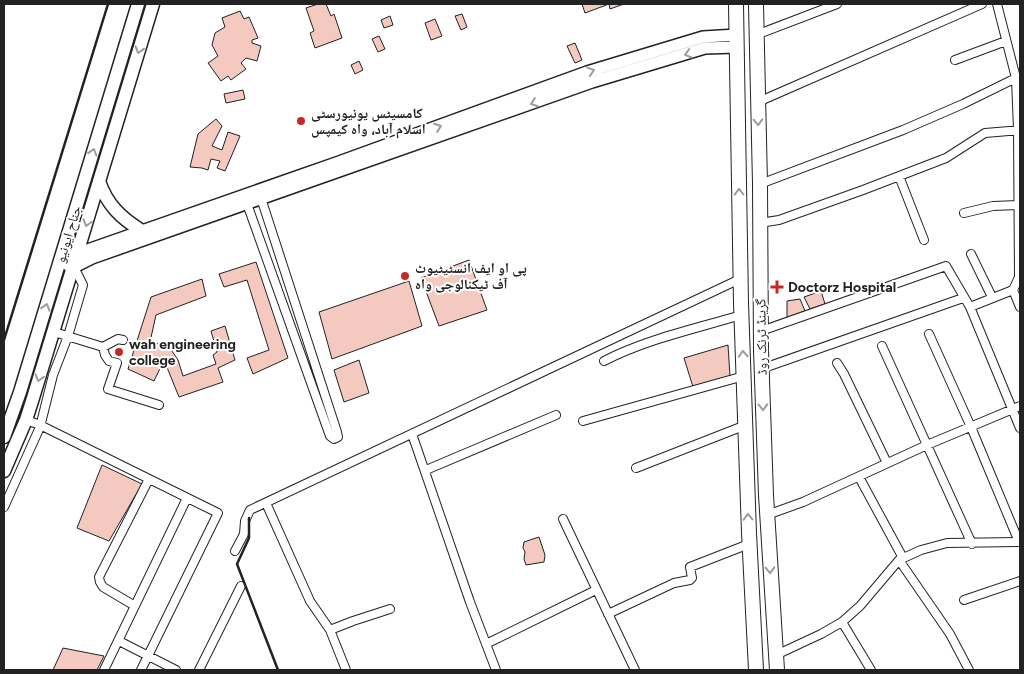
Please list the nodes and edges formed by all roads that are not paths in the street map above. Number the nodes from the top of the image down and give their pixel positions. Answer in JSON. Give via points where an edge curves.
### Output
{"nodes":[{"id":1,"x":138,"y":4,"type":"edge"},
{"id":2,"x":153,"y":4,"type":"edge"},
{"id":3,"x":736,"y":4,"type":"edge"},
{"id":4,"x":756,"y":4,"type":"edge"},
{"id":5,"x":837,"y":4,"type":"edge"},
{"id":6,"x":982,"y":4,"type":"edge"},
{"id":7,"x":997,"y":4,"type":"edge"},
{"id":8,"x":756,"y":34,"type":"junction"},
{"id":9,"x":736,"y":41,"type":"junction"},
{"id":10,"x":1006,"y":41,"type":"junction"},
{"id":11,"x":955,"y":60,"type":"dead end"},
{"id":12,"x":1016,"y":78,"type":"junction"},
{"id":13,"x":737,"y":85,"type":"junction"},
{"id":14,"x":757,"y":85,"type":"junction"},
{"id":15,"x":758,"y":102,"type":"junction"},
{"id":16,"x":1019,"y":130,"type":"edge"},
{"id":17,"x":899,"y":176,"type":"junction"},
{"id":18,"x":99,"y":182,"type":"junction"},
{"id":19,"x":760,"y":184,"type":"junction"},
{"id":20,"x":260,"y":195,"type":"junction"},
{"id":21,"x":246,"y":200,"type":"junction"},
{"id":22,"x":1019,"y":205,"type":"junction"},
{"id":23,"x":964,"y":213,"type":"dead end"},
{"id":24,"x":760,"y":224,"type":"junction"},
{"id":25,"x":143,"y":235,"type":"junction"},
{"id":26,"x":924,"y":240,"type":"dead end"},
{"id":27,"x":78,"y":252,"type":"junction"},
{"id":28,"x":971,"y":254,"type":"dead end"},
{"id":29,"x":60,"y":262,"type":"junction"},
{"id":30,"x":1020,"y":263,"type":"edge"},
{"id":31,"x":74,"y":267,"type":"junction"},
{"id":32,"x":740,"y":279,"type":"junction"},
{"id":33,"x":1013,"y":290,"type":"junction"},
{"id":34,"x":992,"y":297,"type":"junction"},
{"id":35,"x":964,"y":298,"type":"junction"},
{"id":36,"x":1020,"y":307,"type":"edge"},
{"id":37,"x":970,"y":308,"type":"junction"},
{"id":38,"x":741,"y":315,"type":"junction"},
{"id":39,"x":760,"y":331,"type":"junction"},
{"id":40,"x":54,"y":332,"type":"junction"},
{"id":41,"x":929,"y":334,"type":"dead end"},
{"id":42,"x":68,"y":336,"type":"junction"},
{"id":43,"x":123,"y":340,"type":"dead end"},
{"id":44,"x":882,"y":346,"type":"dead end"},
{"id":45,"x":103,"y":347,"type":"junction"},
{"id":46,"x":604,"y":362,"type":"dead end"},
{"id":47,"x":837,"y":363,"type":"dead end"},
{"id":48,"x":761,"y":369,"type":"junction"},
{"id":49,"x":744,"y":376,"type":"junction"},
{"id":50,"x":158,"y":405,"type":"dead end"},
{"id":51,"x":1017,"y":408,"type":"edge"},
{"id":52,"x":556,"y":415,"type":"dead end"},
{"id":53,"x":26,"y":420,"type":"junction"},
{"id":54,"x":583,"y":421,"type":"dead end"},
{"id":55,"x":40,"y":425,"type":"junction"},
{"id":56,"x":746,"y":425,"type":"junction"},
{"id":57,"x":972,"y":427,"type":"junction"},
{"id":58,"x":1020,"y":428,"type":"edge"},
{"id":59,"x":412,"y":434,"type":"junction"},
{"id":60,"x":4,"y":437,"type":"edge"},
{"id":61,"x":927,"y":445,"type":"junction"},
{"id":62,"x":887,"y":464,"type":"junction"},
{"id":63,"x":636,"y":468,"type":"dead end"},
{"id":64,"x":4,"y":470,"type":"edge"},
{"id":65,"x":426,"y":470,"type":"junction"},
{"id":66,"x":859,"y":476,"type":"junction"},
{"id":67,"x":150,"y":479,"type":"junction"},
{"id":68,"x":187,"y":498,"type":"junction"},
{"id":69,"x":266,"y":503,"type":"junction"},
{"id":70,"x":4,"y":507,"type":"edge"},
{"id":71,"x":767,"y":515,"type":"junction"},
{"id":72,"x":563,"y":519,"type":"dead end"},
{"id":73,"x":1020,"y":542,"type":"edge"},
{"id":74,"x":749,"y":544,"type":"junction"},
{"id":75,"x":972,"y":544,"type":"junction"},
{"id":76,"x":235,"y":551,"type":"dead end"},
{"id":77,"x":901,"y":559,"type":"junction"},
{"id":78,"x":1020,"y":581,"type":"edge"},
{"id":79,"x":241,"y":586,"type":"dead end"},
{"id":80,"x":596,"y":590,"type":"junction"},
{"id":81,"x":964,"y":600,"type":"dead end"},
{"id":82,"x":135,"y":606,"type":"junction"},
{"id":83,"x":390,"y":609,"type":"dead end"},
{"id":84,"x":608,"y":614,"type":"junction"},
{"id":85,"x":842,"y":622,"type":"junction"},
{"id":86,"x":330,"y":630,"type":"junction"},
{"id":87,"x":118,"y":641,"type":"junction"},
{"id":88,"x":486,"y":644,"type":"junction"},
{"id":89,"x":776,"y":655,"type":"junction"},
{"id":90,"x":148,"y":656,"type":"junction"},
{"id":91,"x":104,"y":670,"type":"edge"},
{"id":92,"x":141,"y":670,"type":"edge"},
{"id":93,"x":176,"y":670,"type":"edge"},
{"id":94,"x":199,"y":670,"type":"edge"},
{"id":95,"x":346,"y":670,"type":"edge"},
{"id":96,"x":496,"y":670,"type":"edge"},
{"id":97,"x":635,"y":670,"type":"edge"},
{"id":98,"x":756,"y":670,"type":"edge"},
{"id":99,"x":777,"y":670,"type":"edge"},
{"id":100,"x":870,"y":670,"type":"edge"},
{"id":101,"x":969,"y":670,"type":"edge"}],
"edges":[{"from":29,"to":1,"type":"main road","name":"جناح ایونیو","one_way":true},
{"from":2,"to":18,"type":"main road","name":"جناح ایونیو","one_way":true},
{"from":3,"to":9,"type":"highway","name":"گرینڈ ٹرنک روڈ"},
{"from":4,"to":8,"type":"highway","name":"گرینڈ ٹرنک روڈ"},
{"from":5,"to":8,"type":"street"},
{"from":6,"to":15,"type":"street"},
{"from":7,"to":10,"type":"street"},
{"from":8,"to":14,"type":"highway","name":"گرینڈ ٹرنک روڈ"},
{"from":9,"to":13,"type":"highway","name":"گرینڈ ٹرنک روڈ"},
{"from":9,"to":20,"type":"street","via":[[592,82]]},
{"from":10,"to":11,"type":"street"},
{"from":10,"to":12,"type":"street"},
{"from":12,"to":16,"type":"street"},
{"from":12,"to":19,"type":"street","via":[[903,130]]},
{"from":13,"to":14,"type":"highway"},
{"from":32,"to":13,"type":"highway","name":"گرینڈ ٹرنک روڈ","one_way":true},
{"from":14,"to":15,"type":"highway","name":"گرینڈ ٹرنک روڈ"},
{"from":15,"to":19,"type":"highway","name":"گرینڈ ٹرنک روڈ","one_way":true},
{"from":16,"to":17,"type":"street","via":[[985,133],[946,158]]},
{"from":16,"to":22,"type":"street"},
{"from":17,"to":24,"type":"street"},
{"from":17,"to":26,"type":"street"},
{"from":18,"to":25,"type":"main road","via":[[111,206]]},
{"from":18,"to":27,"type":"main road","name":"جناح ایونیو","one_way":true},
{"from":19,"to":24,"type":"highway","name":"گرینڈ ٹرنک روڈ"},
{"from":20,"to":21,"type":"street"},
{"from":20,"to":21,"type":"street","via":[[337,432],[338,437],[334,439],[330,436]]},
{"from":21,"to":25,"type":"street"},
{"from":22,"to":23,"type":"street","via":[[993,206]]},
{"from":22,"to":30,"type":"street"},
{"from":24,"to":39,"type":"highway","name":"گرینڈ ٹرنک روڈ"},
{"from":25,"to":27,"type":"street"},
{"from":25,"to":31,"type":"street"},
{"from":27,"to":29,"type":"street"},
{"from":27,"to":31,"type":"main road","name":"جناح ایونیو"},
{"from":28,"to":34,"type":"street"},
{"from":29,"to":31,"type":"street"},
{"from":60,"to":29,"type":"main road","name":"جناح ایونیو","one_way":true},
{"from":30,"to":33,"type":"street","via":[[1019,277]]},
{"from":31,"to":40,"type":"main road","name":"جناح ایونیو"},
{"from":31,"to":42,"type":"street","via":[[83,285]]},
{"from":32,"to":38,"type":"highway","name":"گرینڈ ٹرنک روڈ"},
{"from":32,"to":59,"type":"street"},
{"from":33,"to":34,"type":"street"},
{"from":33,"to":36,"type":"street"},
{"from":34,"to":37,"type":"street"},
{"from":35,"to":37,"type":"street"},
{"from":35,"to":39,"type":"street","via":[[946,266]]},
{"from":35,"to":48,"type":"street"},
{"from":37,"to":51,"type":"street"},
{"from":38,"to":46,"type":"street","via":[[649,342]]},
{"from":49,"to":38,"type":"highway","name":"گرینڈ ٹرنک روڈ","one_way":true},
{"from":39,"to":48,"type":"highway","name":"گرینڈ ٹرنک روڈ"},
{"from":40,"to":42,"type":"street"},
{"from":40,"to":53,"type":"main road","name":"جناح ایونیو","one_way":true},
{"from":41,"to":57,"type":"street"},
{"from":42,"to":45,"type":"street"},
{"from":42,"to":55,"type":"street","via":[[53,375]]},
{"from":43,"to":45,"type":"street","via":[[118,339]]},
{"from":44,"to":61,"type":"street"},
{"from":45,"to":50,"type":"street","via":[[109,361],[117,363],[108,390]]},
{"from":47,"to":62,"type":"street"},
{"from":48,"to":71,"type":"highway","name":"گرینڈ ٹرنک روڈ","one_way":true},
{"from":49,"to":54,"type":"street"},
{"from":49,"to":56,"type":"highway","name":"گرینڈ ٹرنک روڈ"},
{"from":51,"to":57,"type":"street"},
{"from":51,"to":58,"type":"street"},
{"from":52,"to":65,"type":"street"},
{"from":53,"to":55,"type":"street"},
{"from":53,"to":64,"type":"main road","name":"جناح ایونیو"},
{"from":55,"to":67,"type":"street"},
{"from":55,"to":70,"type":"street"},
{"from":56,"to":63,"type":"street"},
{"from":74,"to":56,"type":"highway","name":"گرینڈ ٹرنک روڈ","one_way":true},
{"from":57,"to":61,"type":"street"},
{"from":57,"to":73,"type":"street"},
{"from":59,"to":65,"type":"street"},
{"from":59,"to":69,"type":"street"},
{"from":61,"to":62,"type":"street"},
{"from":61,"to":75,"type":"street"},
{"from":62,"to":66,"type":"street"},
{"from":65,"to":88,"type":"street"},
{"from":66,"to":71,"type":"street"},
{"from":66,"to":77,"type":"street"},
{"from":67,"to":68,"type":"street"},
{"from":67,"to":82,"type":"street","via":[[99,577],[103,587]]},
{"from":68,"to":82,"type":"street"},
{"from":68,"to":90,"type":"street","via":[[218,513]]},
{"from":69,"to":76,"type":"street","via":[[250,510],[244,534]]},
{"from":69,"to":86,"type":"street","via":[[310,601]]},
{"from":71,"to":89,"type":"highway","name":"گرینڈ ٹرنک روڈ","one_way":true},
{"from":72,"to":80,"type":"street"},
{"from":73,"to":75,"type":"street"},
{"from":74,"to":84,"type":"street","via":[[690,566],[690,580],[674,583]]},
{"from":74,"to":98,"type":"highway","name":"گرینڈ ٹرنک روڈ"},
{"from":75,"to":77,"type":"street","via":[[947,543]]},
{"from":77,"to":85,"type":"street"},
{"from":77,"to":101,"type":"street","via":[[950,634]]},
{"from":78,"to":81,"type":"street"},
{"from":79,"to":94,"type":"street"},
{"from":80,"to":84,"type":"street"},
{"from":80,"to":88,"type":"street"},
{"from":82,"to":87,"type":"street"},
{"from":83,"to":86,"type":"street"},
{"from":84,"to":97,"type":"street"},
{"from":85,"to":89,"type":"street"},
{"from":85,"to":100,"type":"street"},
{"from":86,"to":95,"type":"street"},
{"from":87,"to":90,"type":"street"},
{"from":87,"to":91,"type":"street"},
{"from":88,"to":96,"type":"street"},
{"from":89,"to":99,"type":"highway","name":"گرینڈ ٹرنک روڈ"},
{"from":90,"to":92,"type":"street"},
{"from":90,"to":93,"type":"street"}]}
